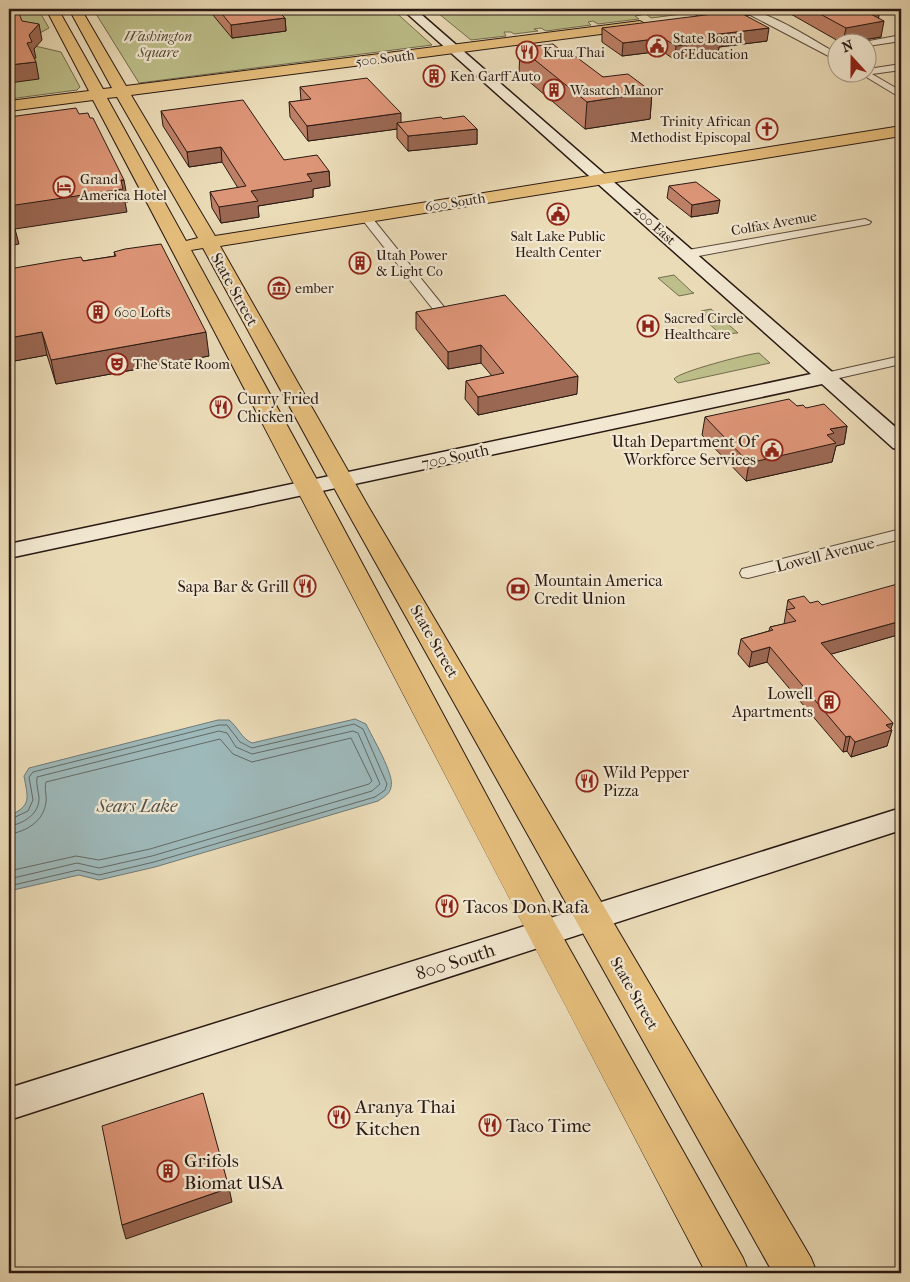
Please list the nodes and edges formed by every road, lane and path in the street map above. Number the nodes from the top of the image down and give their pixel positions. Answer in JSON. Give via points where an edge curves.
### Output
{"nodes":[{"id":1,"x":52,"y":9,"type":"edge"},
{"id":2,"x":74,"y":9,"type":"edge"},
{"id":3,"x":408,"y":9,"type":"edge"},
{"id":4,"x":752,"y":9,"type":"edge"},
{"id":5,"x":686,"y":19,"type":"edge"},
{"id":6,"x":653,"y":23,"type":"edge"},
{"id":7,"x":901,"y":38,"type":"edge"},
{"id":8,"x":878,"y":41,"type":"edge"},
{"id":9,"x":455,"y":49,"type":"junction"},
{"id":10,"x":828,"y":49,"type":"edge"},
{"id":11,"x":823,"y":50,"type":"junction"},
{"id":12,"x":828,"y":53,"type":"edge"},
{"id":13,"x":901,"y":67,"type":"edge"},
{"id":14,"x":878,"y":70,"type":"edge"},
{"id":15,"x":878,"y":82,"type":"edge"},
{"id":16,"x":122,"y":92,"type":"junction"},
{"id":17,"x":97,"y":95,"type":"junction"},
{"id":18,"x":901,"y":95,"type":"edge"},
{"id":19,"x":9,"y":106,"type":"edge"},
{"id":20,"x":901,"y":131,"type":"edge"},
{"id":21,"x":602,"y":178,"type":"junction"},
{"id":22,"x":365,"y":216,"type":"junction"},
{"id":23,"x":865,"y":222,"type":"dead end"},
{"id":24,"x":208,"y":242,"type":"junction"},
{"id":25,"x":172,"y":248,"type":"junction"},
{"id":26,"x":688,"y":254,"type":"junction"},
{"id":27,"x":440,"y":310,"type":"edge"},
{"id":28,"x":901,"y":360,"type":"edge"},
{"id":29,"x":826,"y":377,"type":"junction"},
{"id":30,"x":901,"y":443,"type":"edge"},
{"id":31,"x":343,"y":480,"type":"junction"},
{"id":32,"x":310,"y":487,"type":"junction"},
{"id":33,"x":901,"y":534,"type":"edge"},
{"id":34,"x":9,"y":551,"type":"edge"},
{"id":35,"x":748,"y":573,"type":"dead end"},
{"id":36,"x":901,"y":818,"type":"edge"},
{"id":37,"x":591,"y":918,"type":"junction"},
{"id":38,"x":544,"y":933,"type":"junction"},
{"id":39,"x":9,"y":1104,"type":"edge"},
{"id":40,"x":728,"y":1273,"type":"edge"},
{"id":41,"x":796,"y":1273,"type":"edge"}],
"edges":[{"from":1,"to":17,"type":"main road","name":"State Street"},
{"from":2,"to":16,"type":"main road","name":"State Street"},
{"from":3,"to":9,"type":"street","name":"200 East"},
{"from":4,"to":5,"type":"main road"},
{"from":4,"to":11,"type":"street"},
{"from":6,"to":9,"type":"main road","name":"500 South"},
{"from":7,"to":8,"type":"street"},
{"from":9,"to":16,"type":"main road","name":"500 South"},
{"from":9,"to":21,"type":"street","name":"200 East"},
{"from":10,"to":11,"type":"street"},
{"from":11,"to":12,"type":"street"},
{"from":13,"to":14,"type":"street"},
{"from":15,"to":18,"type":"street"},
{"from":16,"to":17,"type":"main road","name":"500 South"},
{"from":16,"to":24,"type":"main road","name":"State Street"},
{"from":17,"to":19,"type":"main road","name":"500 South"},
{"from":17,"to":25,"type":"main road","name":"State Street"},
{"from":20,"to":21,"type":"main road","name":"600 South"},
{"from":21,"to":22,"type":"main road","name":"600 South"},
{"from":21,"to":26,"type":"street","name":"200 East"},
{"from":22,"to":24,"type":"main road","name":"600 South"},
{"from":22,"to":27,"type":"street"},
{"from":23,"to":26,"type":"street","name":"Colfax Avenue"},
{"from":24,"to":25,"type":"main road","name":"600 South"},
{"from":24,"to":31,"type":"main road","name":"State Street"},
{"from":25,"to":32,"type":"main road","name":"State Street"},
{"from":26,"to":29,"type":"street","name":"200 East"},
{"from":28,"to":29,"type":"street","name":"700 South"},
{"from":29,"to":30,"type":"street","name":"200 East"},
{"from":29,"to":31,"type":"street","name":"700 South"},
{"from":31,"to":32,"type":"street","name":"700 South"},
{"from":31,"to":37,"type":"main road","name":"State Street"},
{"from":32,"to":34,"type":"street","name":"700 South"},
{"from":32,"to":38,"type":"main road","name":"State Street"},
{"from":33,"to":35,"type":"street","name":"Lowell Avenue"},
{"from":36,"to":37,"type":"street","name":"800 South"},
{"from":37,"to":38,"type":"street","name":"800 South"},
{"from":37,"to":41,"type":"main road","name":"State Street"},
{"from":38,"to":39,"type":"street","name":"800 South"},
{"from":38,"to":40,"type":"main road","name":"State Street"}]}
